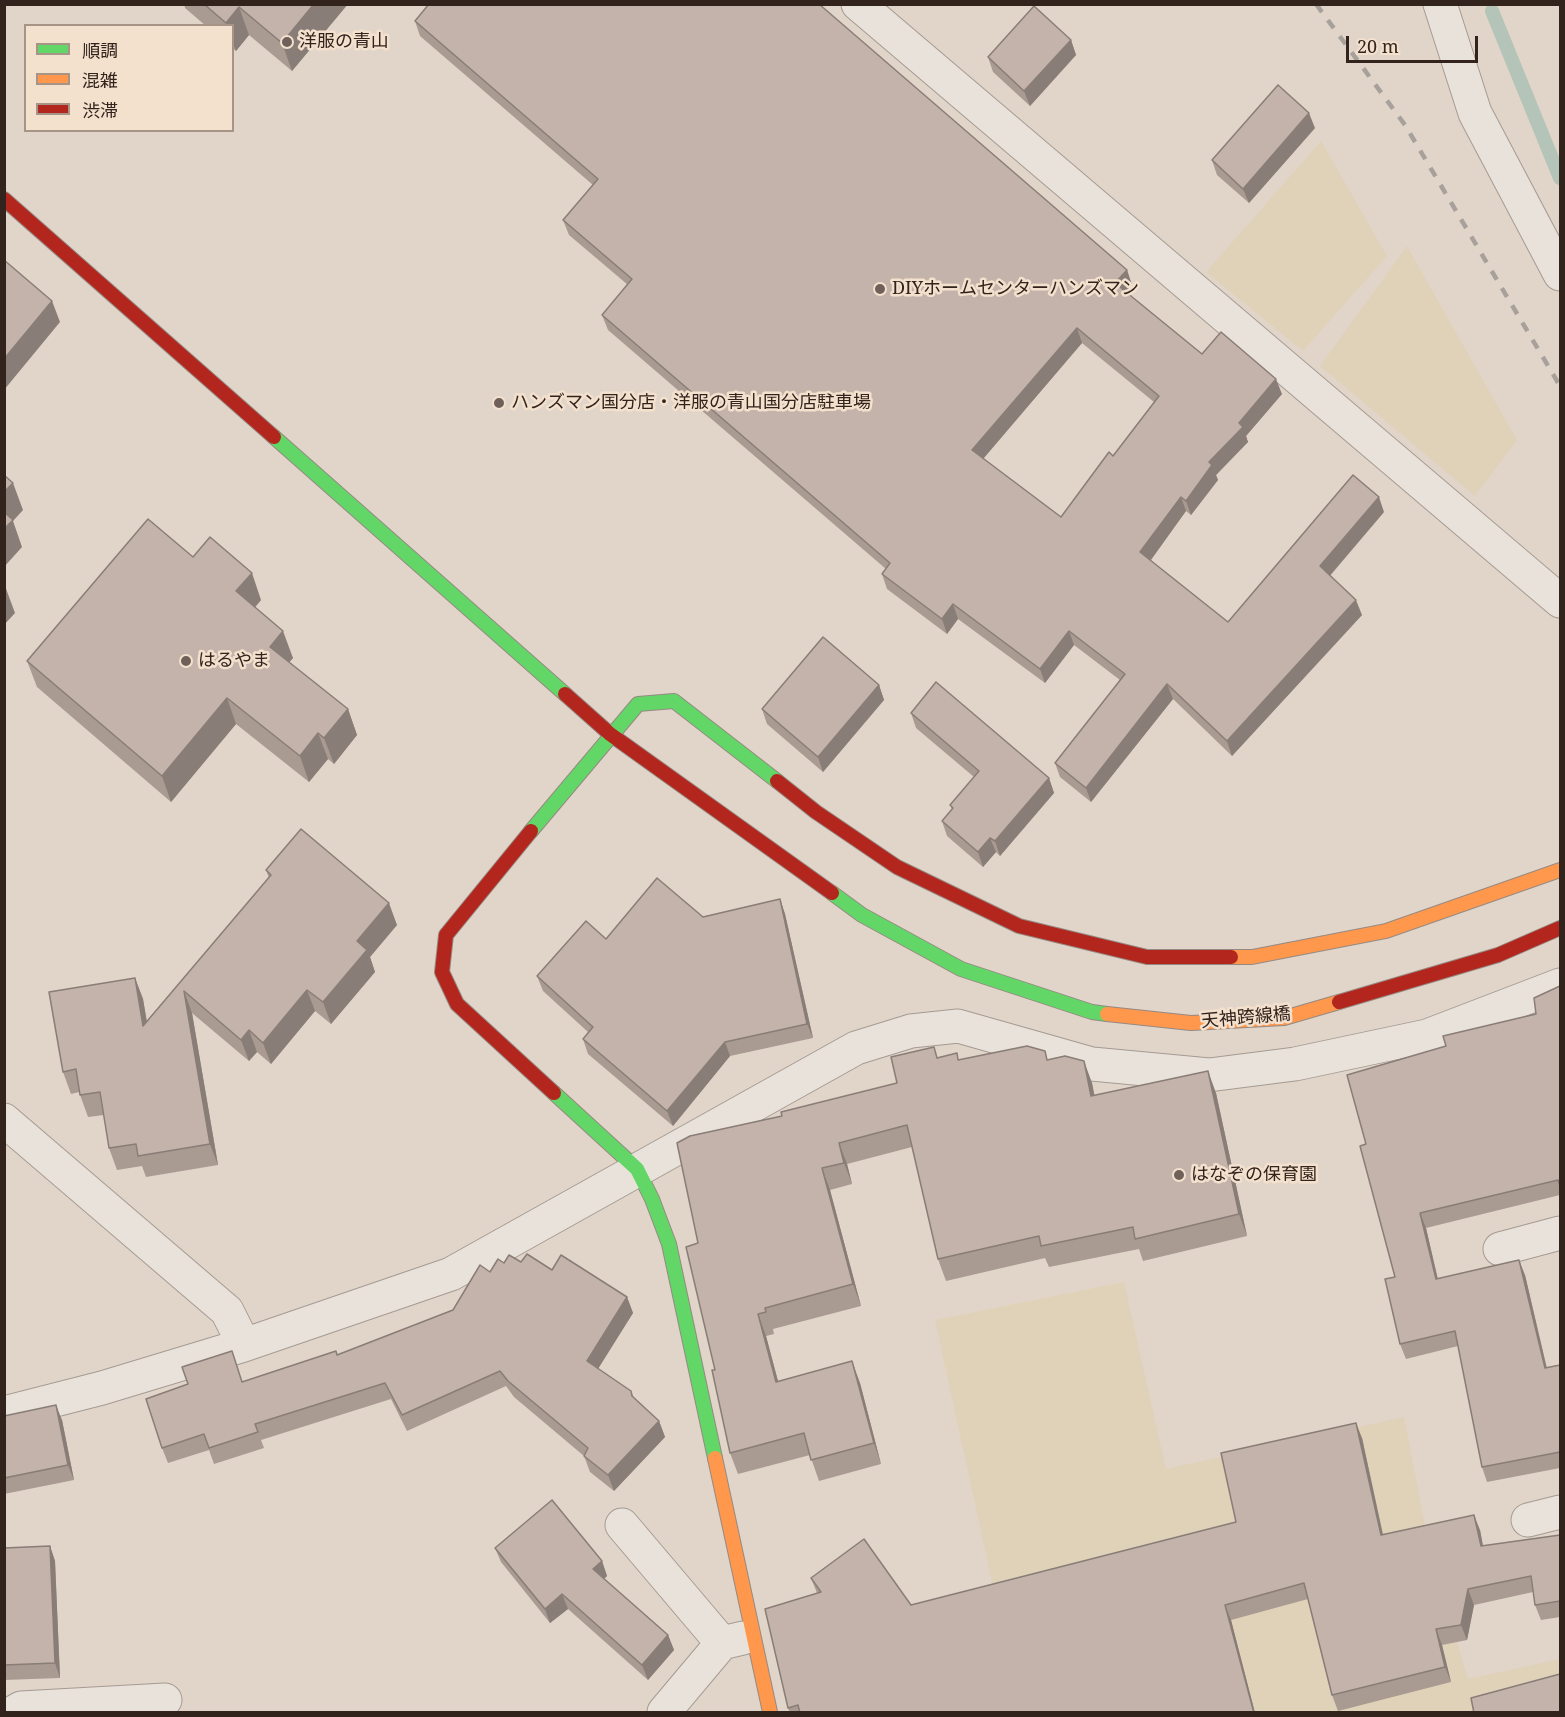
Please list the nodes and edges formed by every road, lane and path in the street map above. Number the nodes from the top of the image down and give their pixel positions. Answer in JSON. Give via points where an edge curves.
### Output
{"nodes":[{"id":1,"x":858,"y":4,"type":"edge"},
{"id":2,"x":1440,"y":4,"type":"edge"},
{"id":3,"x":4,"y":199,"type":"edge"},
{"id":4,"x":1560,"y":274,"type":"edge"},
{"id":5,"x":1560,"y":601,"type":"edge"},
{"id":6,"x":610,"y":734,"type":"junction"},
{"id":7,"x":1560,"y":870,"type":"edge"},
{"id":8,"x":1560,"y":928,"type":"edge"},
{"id":9,"x":1560,"y":984,"type":"edge"},
{"id":10,"x":4,"y":1120,"type":"edge"},
{"id":11,"x":637,"y":1169,"type":"junction"},
{"id":12,"x":1560,"y":1233,"type":"edge"},
{"id":13,"x":1500,"y":1250,"type":"dead end"},
{"id":14,"x":244,"y":1345,"type":"junction"},
{"id":15,"x":4,"y":1413,"type":"edge"},
{"id":16,"x":1560,"y":1512,"type":"edge"},
{"id":17,"x":1528,"y":1520,"type":"dead end"},
{"id":18,"x":622,"y":1525,"type":"dead end"},
{"id":19,"x":738,"y":1639,"type":"junction"},
{"id":20,"x":165,"y":1700,"type":"dead end"},
{"id":21,"x":14,"y":1713,"type":"edge"},
{"id":22,"x":664,"y":1713,"type":"edge"},
{"id":23,"x":770,"y":1713,"type":"edge"}],
"edges":[{"from":1,"to":5,"type":"street"},
{"from":2,"to":4,"type":"street","via":[[1475,113]]},
{"from":3,"to":6,"type":"street","name":"天神跨線橋"},
{"from":6,"to":7,"type":"street","via":[[638,704],[674,701],[798,799],[897,867],[1019,926],[1147,957],[1252,957],[1386,931]]},
{"from":6,"to":8,"type":"street","name":"天神跨線橋","via":[[862,915],[961,969],[1092,1012],[1191,1023],[1284,1018],[1498,955]]},
{"from":6,"to":11,"type":"street","via":[[446,935],[442,972],[457,1004]]},
{"from":9,"to":11,"type":"street","via":[[1427,1036],[1295,1064],[1209,1075],[1092,1064],[958,1026],[911,1031],[856,1048]]},
{"from":10,"to":14,"type":"street","via":[[227,1311]]},
{"from":11,"to":14,"type":"street","via":[[451,1274]]},
{"from":11,"to":19,"type":"street","via":[[669,1244]]},
{"from":12,"to":13,"type":"street"},
{"from":14,"to":15,"type":"street"},
{"from":16,"to":17,"type":"street"},
{"from":18,"to":19,"type":"street"},
{"from":19,"to":22,"type":"street"},
{"from":19,"to":23,"type":"street"},
{"from":20,"to":21,"type":"street","via":[[21,1708]]}]}
